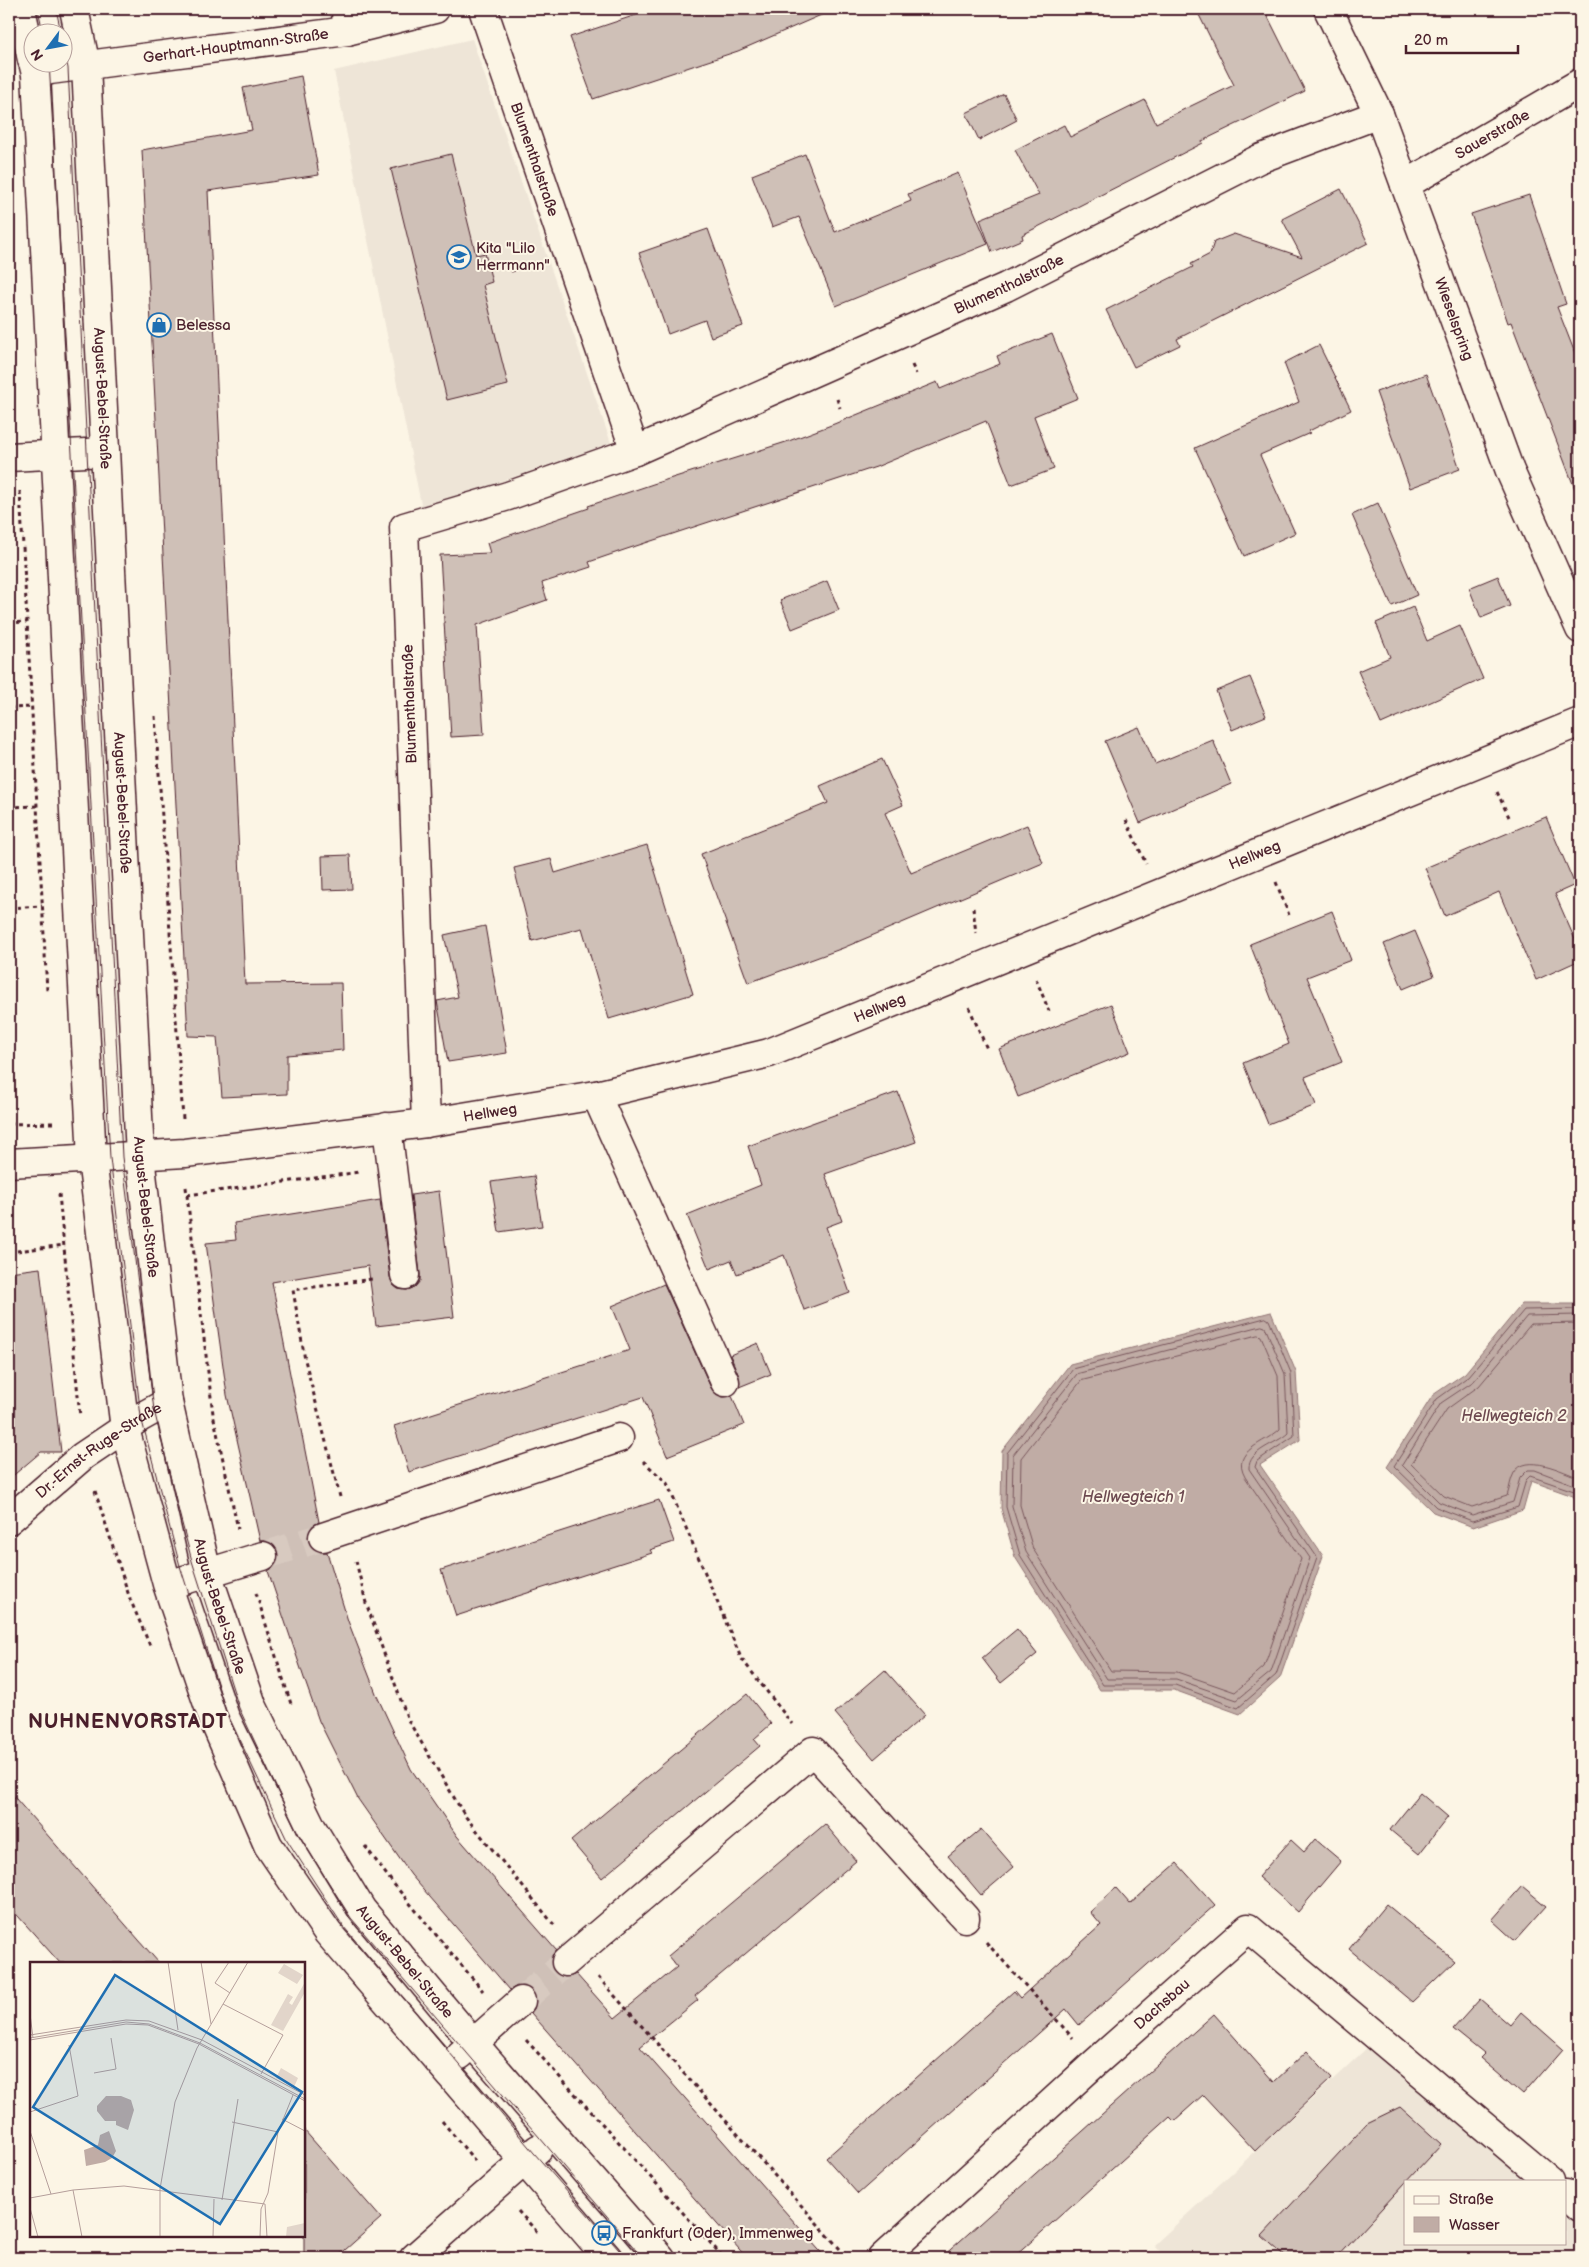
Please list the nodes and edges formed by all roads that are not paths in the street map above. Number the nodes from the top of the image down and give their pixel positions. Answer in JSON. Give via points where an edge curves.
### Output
{"nodes":[{"id":1,"x":21,"y":9,"type":"edge"},
{"id":2,"x":74,"y":9,"type":"edge"},
{"id":3,"x":434,"y":9,"type":"edge"},
{"id":4,"x":483,"y":9,"type":"edge"},
{"id":5,"x":1328,"y":9,"type":"edge"},
{"id":6,"x":347,"y":20,"type":"edge"},
{"id":7,"x":24,"y":22,"type":"edge"},
{"id":8,"x":86,"y":66,"type":"junction"},
{"id":9,"x":72,"y":68,"type":"edge"},
{"id":10,"x":34,"y":72,"type":"edge"},
{"id":11,"x":1580,"y":83,"type":"edge"},
{"id":12,"x":1379,"y":114,"type":"junction"},
{"id":13,"x":1405,"y":185,"type":"junction"},
{"id":14,"x":635,"y":451,"type":"junction"},
{"id":15,"x":105,"y":452,"type":"junction"},
{"id":16,"x":54,"y":454,"type":"junction"},
{"id":17,"x":13,"y":457,"type":"edge"},
{"id":18,"x":1580,"y":629,"type":"edge"},
{"id":19,"x":1580,"y":722,"type":"edge"},
{"id":20,"x":596,"y":1095,"type":"junction"},
{"id":21,"x":426,"y":1123,"type":"junction"},
{"id":22,"x":387,"y":1127,"type":"junction"},
{"id":23,"x":140,"y":1156,"type":"junction"},
{"id":24,"x":92,"y":1159,"type":"junction"},
{"id":25,"x":9,"y":1163,"type":"edge"},
{"id":26,"x":405,"y":1275,"type":"road end"},
{"id":27,"x":725,"y":1382,"type":"dead end"},
{"id":28,"x":168,"y":1402,"type":"junction"},
{"id":29,"x":125,"y":1429,"type":"junction"},
{"id":30,"x":619,"y":1438,"type":"road end"},
{"id":31,"x":9,"y":1520,"type":"edge"},
{"id":32,"x":322,"y":1537,"type":"tunnel mouth"},
{"id":33,"x":254,"y":1559,"type":"tunnel mouth"},
{"id":34,"x":207,"y":1572,"type":"junction"},
{"id":35,"x":168,"y":1585,"type":"junction"},
{"id":36,"x":965,"y":1918,"type":"road end"},
{"id":37,"x":572,"y":1957,"type":"tunnel mouth"},
{"id":38,"x":512,"y":2009,"type":"tunnel mouth"},
{"id":39,"x":473,"y":2043,"type":"junction"},
{"id":40,"x":444,"y":2069,"type":"junction"},
{"id":41,"x":553,"y":2136,"type":"junction"},
{"id":42,"x":524,"y":2161,"type":"junction"},
{"id":43,"x":1548,"y":2180,"type":"edge"},
{"id":44,"x":1566,"y":2195,"type":"edge"},
{"id":45,"x":1580,"y":2207,"type":"edge"},
{"id":46,"x":414,"y":2258,"type":"edge"},
{"id":47,"x":608,"y":2258,"type":"edge"},
{"id":48,"x":661,"y":2258,"type":"edge"},
{"id":49,"x":882,"y":2258,"type":"edge"}],
"edges":[{"from":1,"to":7,"type":"street"},
{"from":2,"to":8,"type":"street","name":"August-Bebel-Straße"},
{"from":3,"to":6,"type":"street","name":"Gerhart-Hauptmann-Straße"},
{"from":4,"to":14,"type":"street","name":"Blumenthalstraße"},
{"from":5,"to":12,"type":"street","name":"Wieselspring"},
{"from":6,"to":8,"type":"street","name":"Gerhart-Hauptmann-Straße"},
{"from":8,"to":9,"type":"street","name":"Gerhart-Hauptmann-Straße"},
{"from":8,"to":15,"type":"street","name":"August-Bebel-Straße"},
{"from":10,"to":16,"type":"street"},
{"from":11,"to":13,"type":"street","name":"Sauerstraße"},
{"from":12,"to":13,"type":"street","name":"Wieselspring"},
{"from":12,"to":14,"type":"street","name":"Blumenthalstraße","via":[[1259,159],[1006,287]]},
{"from":13,"to":18,"type":"street","name":"Wieselspring","via":[[1510,471]]},
{"from":14,"to":21,"type":"street","name":"Blumenthalstraße","via":[[508,496],[404,527]]},
{"from":15,"to":16,"type":"street"},
{"from":15,"to":23,"type":"street","name":"August-Bebel-Straße"},
{"from":16,"to":17,"type":"street"},
{"from":16,"to":24,"type":"street"},
{"from":19,"to":20,"type":"street","name":"Hellweg","via":[[769,1053]]},
{"from":20,"to":21,"type":"street","name":"Hellweg"},
{"from":20,"to":27,"type":"street"},
{"from":21,"to":22,"type":"street","name":"Hellweg"},
{"from":22,"to":23,"type":"street","name":"Hellweg"},
{"from":22,"to":26,"type":"street"},
{"from":23,"to":24,"type":"street","name":"Hellweg"},
{"from":23,"to":28,"type":"street","name":"August-Bebel-Straße"},
{"from":24,"to":25,"type":"street","name":"Hellweg"},
{"from":24,"to":29,"type":"street"},
{"from":28,"to":29,"type":"street","name":"Dr.-Ernst-Ruge-Straße"},
{"from":28,"to":34,"type":"street","name":"August-Bebel-Straße"},
{"from":29,"to":31,"type":"street","name":"Dr.-Ernst-Ruge-Straße","via":[[83,1456]]},
{"from":29,"to":35,"type":"street"},
{"from":30,"to":32,"type":"street"},
{"from":33,"to":34,"type":"street"},
{"from":34,"to":35,"type":"street"},
{"from":34,"to":39,"type":"street","name":"August-Bebel-Straße","via":[[252,1705],[312,1828],[362,1910]]},
{"from":35,"to":40,"type":"street","via":[[212,1716],[268,1846],[328,1933]]},
{"from":36,"to":37,"type":"street","via":[[813,1751]]},
{"from":38,"to":39,"type":"street"},
{"from":39,"to":40,"type":"street"},
{"from":39,"to":41,"type":"street","name":"August-Bebel-Straße"},
{"from":40,"to":42,"type":"street"},
{"from":41,"to":42,"type":"street"},
{"from":41,"to":48,"type":"street","name":"August-Bebel-Straße"},
{"from":42,"to":46,"type":"street"},
{"from":42,"to":47,"type":"street"},
{"from":43,"to":49,"type":"street","name":"Dachsbau","via":[[1248,1928]]},
{"from":44,"to":45,"type":"street"}]}
